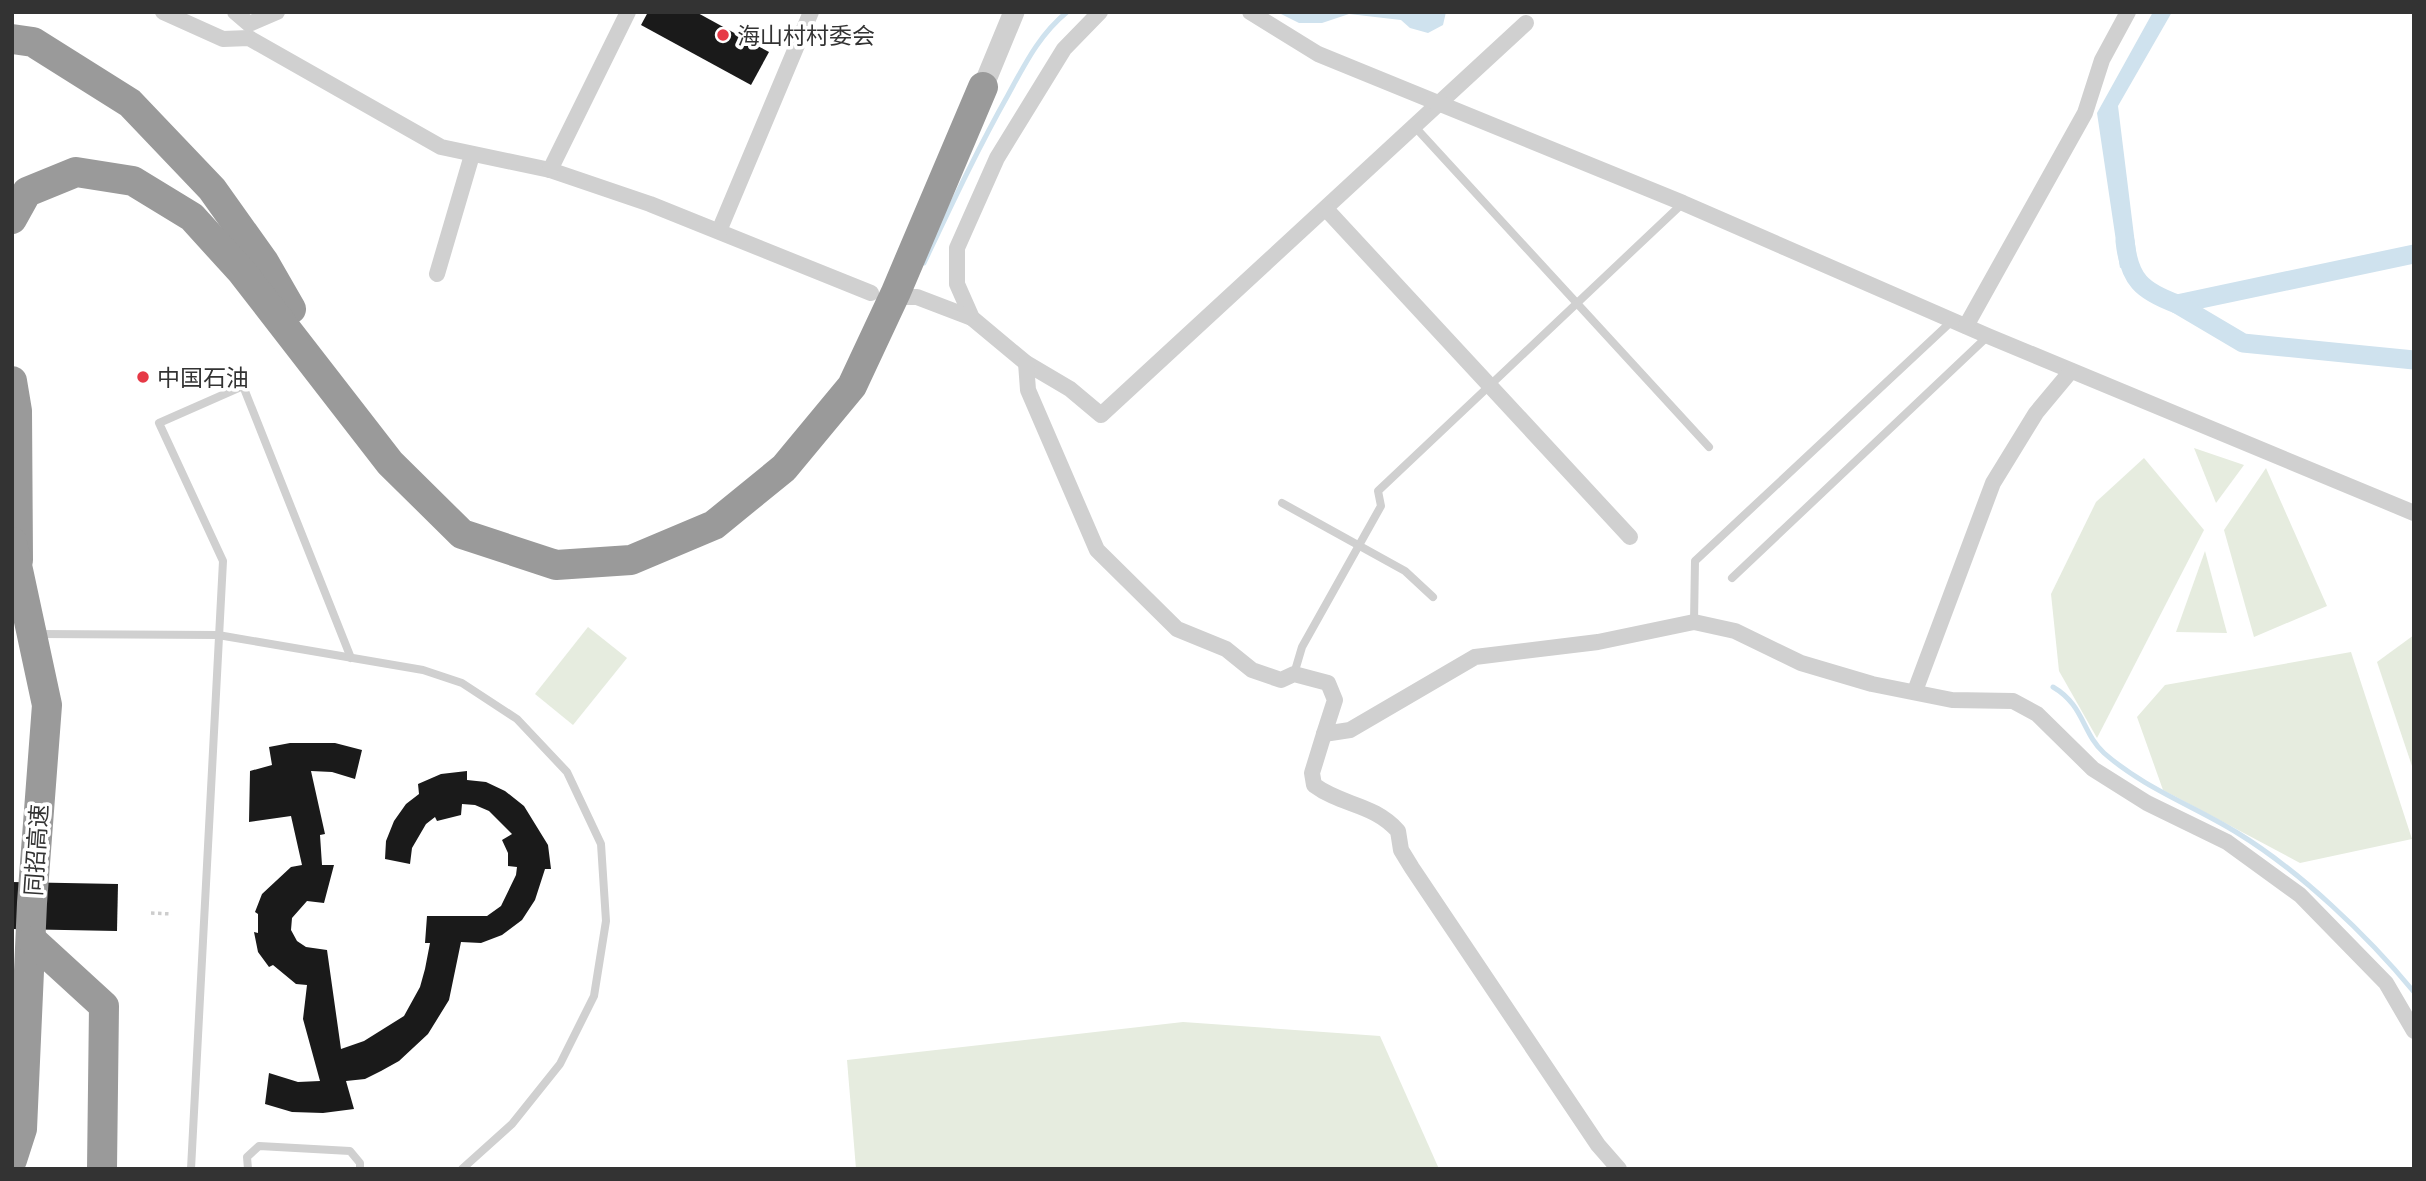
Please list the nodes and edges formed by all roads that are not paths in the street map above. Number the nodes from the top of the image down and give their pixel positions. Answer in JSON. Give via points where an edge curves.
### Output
{"nodes":[{"id":1,"x":163,"y":12,"type":"edge"},
{"id":2,"x":235,"y":12,"type":"edge"},
{"id":3,"x":277,"y":12,"type":"edge"},
{"id":4,"x":628,"y":12,"type":"edge"},
{"id":5,"x":811,"y":12,"type":"edge"},
{"id":6,"x":1014,"y":12,"type":"edge"},
{"id":7,"x":1100,"y":12,"type":"edge"},
{"id":8,"x":1250,"y":12,"type":"edge"},
{"id":9,"x":2128,"y":12,"type":"edge"},
{"id":10,"x":1526,"y":23,"type":"dead end"},
{"id":11,"x":249,"y":31,"type":"junction"},
{"id":12,"x":12,"y":39,"type":"edge"},
{"id":13,"x":983,"y":87,"type":"joint"},
{"id":14,"x":1439,"y":104,"type":"junction"},
{"id":15,"x":1415,"y":127,"type":"junction"},
{"id":16,"x":472,"y":155,"type":"junction"},
{"id":17,"x":550,"y":170,"type":"junction"},
{"id":18,"x":1683,"y":203,"type":"junction"},
{"id":19,"x":1326,"y":209,"type":"junction"},
{"id":20,"x":12,"y":219,"type":"edge"},
{"id":21,"x":719,"y":231,"type":"junction"},
{"id":22,"x":437,"y":274,"type":"dead end"},
{"id":23,"x":871,"y":292,"type":"dead end"},
{"id":24,"x":909,"y":297,"type":"dead end"},
{"id":25,"x":1578,"y":303,"type":"junction"},
{"id":26,"x":972,"y":318,"type":"junction"},
{"id":27,"x":1960,"y":323,"type":"junction"},
{"id":28,"x":1988,"y":336,"type":"junction"},
{"id":29,"x":1026,"y":363,"type":"junction"},
{"id":30,"x":2071,"y":371,"type":"junction"},
{"id":31,"x":12,"y":381,"type":"edge"},
{"id":32,"x":1490,"y":386,"type":"junction"},
{"id":33,"x":352,"y":411,"type":"junction"},
{"id":34,"x":1709,"y":447,"type":"dead end"},
{"id":35,"x":1282,"y":503,"type":"dead end"},
{"id":36,"x":2414,"y":513,"type":"edge"},
{"id":37,"x":1630,"y":537,"type":"dead end"},
{"id":38,"x":1360,"y":546,"type":"junction"},
{"id":39,"x":15,"y":553,"type":"edge"},
{"id":40,"x":1732,"y":578,"type":"dead end"},
{"id":41,"x":1433,"y":597,"type":"dead end"},
{"id":42,"x":1695,"y":622,"type":"junction"},
{"id":43,"x":34,"y":634,"type":"junction"},
{"id":44,"x":218,"y":635,"type":"junction"},
{"id":45,"x":351,"y":659,"type":"junction"},
{"id":46,"x":1294,"y":674,"type":"junction"},
{"id":47,"x":1915,"y":691,"type":"junction"},
{"id":48,"x":1324,"y":734,"type":"junction"},
{"id":49,"x":33,"y":941,"type":"junction"},
{"id":50,"x":2414,"y":1031,"type":"edge"},
{"id":51,"x":12,"y":1160,"type":"edge"},
{"id":52,"x":102,"y":1169,"type":"edge"},
{"id":53,"x":191,"y":1169,"type":"edge"},
{"id":54,"x":248,"y":1169,"type":"edge"},
{"id":55,"x":360,"y":1169,"type":"edge"},
{"id":56,"x":463,"y":1169,"type":"edge"},
{"id":57,"x":1619,"y":1169,"type":"edge"}],
"edges":[{"from":1,"to":11,"type":"street","via":[[223,39]]},
{"from":2,"to":11,"type":"street"},
{"from":3,"to":11,"type":"street"},
{"from":4,"to":17,"type":"street"},
{"from":5,"to":21,"type":"street"},
{"from":6,"to":13,"type":"street"},
{"from":7,"to":26,"type":"street","via":[[1064,49],[1028,104],[997,158],[957,248],[957,284]]},
{"from":8,"to":14,"type":"street","via":[[1318,54]]},
{"from":9,"to":27,"type":"street","via":[[2102,60],[2085,113]]},
{"from":10,"to":14,"type":"street"},
{"from":11,"to":16,"type":"street","via":[[441,147]]},
{"from":12,"to":33,"type":"highway","via":[[33,42],[130,103],[212,189],[264,262]]},
{"from":13,"to":33,"type":"highway","via":[[852,386],[784,468],[714,525],[631,560],[556,565],[462,534],[390,463]]},
{"from":14,"to":15,"type":"street"},
{"from":14,"to":18,"type":"street"},
{"from":15,"to":19,"type":"street"},
{"from":15,"to":25,"type":"lane"},
{"from":16,"to":17,"type":"street"},
{"from":16,"to":22,"type":"street"},
{"from":17,"to":21,"type":"street"},
{"from":18,"to":25,"type":"lane"},
{"from":18,"to":27,"type":"street"},
{"from":19,"to":29,"type":"street","via":[[1101,415],[1070,389]]},
{"from":19,"to":32,"type":"street"},
{"from":20,"to":33,"type":"highway","via":[[27,192],[76,172],[133,181],[192,217],[242,272]]},
{"from":21,"to":23,"type":"street"},
{"from":24,"to":26,"type":"street"},
{"from":25,"to":32,"type":"lane"},
{"from":25,"to":34,"type":"lane"},
{"from":26,"to":29,"type":"street"},
{"from":27,"to":28,"type":"street"},
{"from":27,"to":42,"type":"lane","via":[[1695,561]]},
{"from":28,"to":30,"type":"street"},
{"from":28,"to":40,"type":"lane"},
{"from":29,"to":46,"type":"street","via":[[1028,390],[1097,550],[1177,629],[1226,649],[1252,670],[1281,680]]},
{"from":30,"to":36,"type":"street"},
{"from":30,"to":47,"type":"street","via":[[2036,413],[1993,483]]},
{"from":31,"to":39,"type":"highway","name":"同招高速","via":[[17,411]]},
{"from":32,"to":37,"type":"street"},
{"from":32,"to":38,"type":"lane","via":[[1378,491],[1381,506]]},
{"from":35,"to":38,"type":"lane"},
{"from":38,"to":41,"type":"lane","via":[[1405,571]]},
{"from":38,"to":46,"type":"lane","via":[[1302,647]]},
{"from":39,"to":43,"type":"highway","name":"同招高速"},
{"from":42,"to":47,"type":"street","via":[[1735,631],[1812,666]]},
{"from":42,"to":48,"type":"street","via":[[1598,642],[1475,657],[1350,730]]},
{"from":43,"to":44,"type":"lane"},
{"from":43,"to":49,"type":"highway","name":"同招高速","via":[[47,705]]},
{"from":44,"to":45,"type":"lane"},
{"from":44,"to":45,"type":"lane","via":[[223,561],[159,423],[243,386]]},
{"from":44,"to":53,"type":"lane"},
{"from":45,"to":56,"type":"lane","via":[[423,670],[462,683],[517,719],[567,772],[601,844],[606,921],[594,996],[560,1064],[512,1124]]},
{"from":46,"to":48,"type":"street","via":[[1328,683],[1335,700]]},
{"from":47,"to":50,"type":"street","via":[[1952,699],[2012,701],[2037,714],[2093,769],[2147,803],[2227,842],[2300,895],[2386,983]]},
{"from":48,"to":57,"type":"street","via":[[1312,774],[1314,785],[1326,795],[1372,809],[1398,831],[1401,850],[1412,868],[1598,1145]]},
{"from":49,"to":51,"type":"highway","name":"同招高速","via":[[22,1129]]},
{"from":49,"to":52,"type":"highway","via":[[104,1006]]},
{"from":54,"to":55,"type":"lane","via":[[247,1157],[259,1146],[351,1151]]}]}
